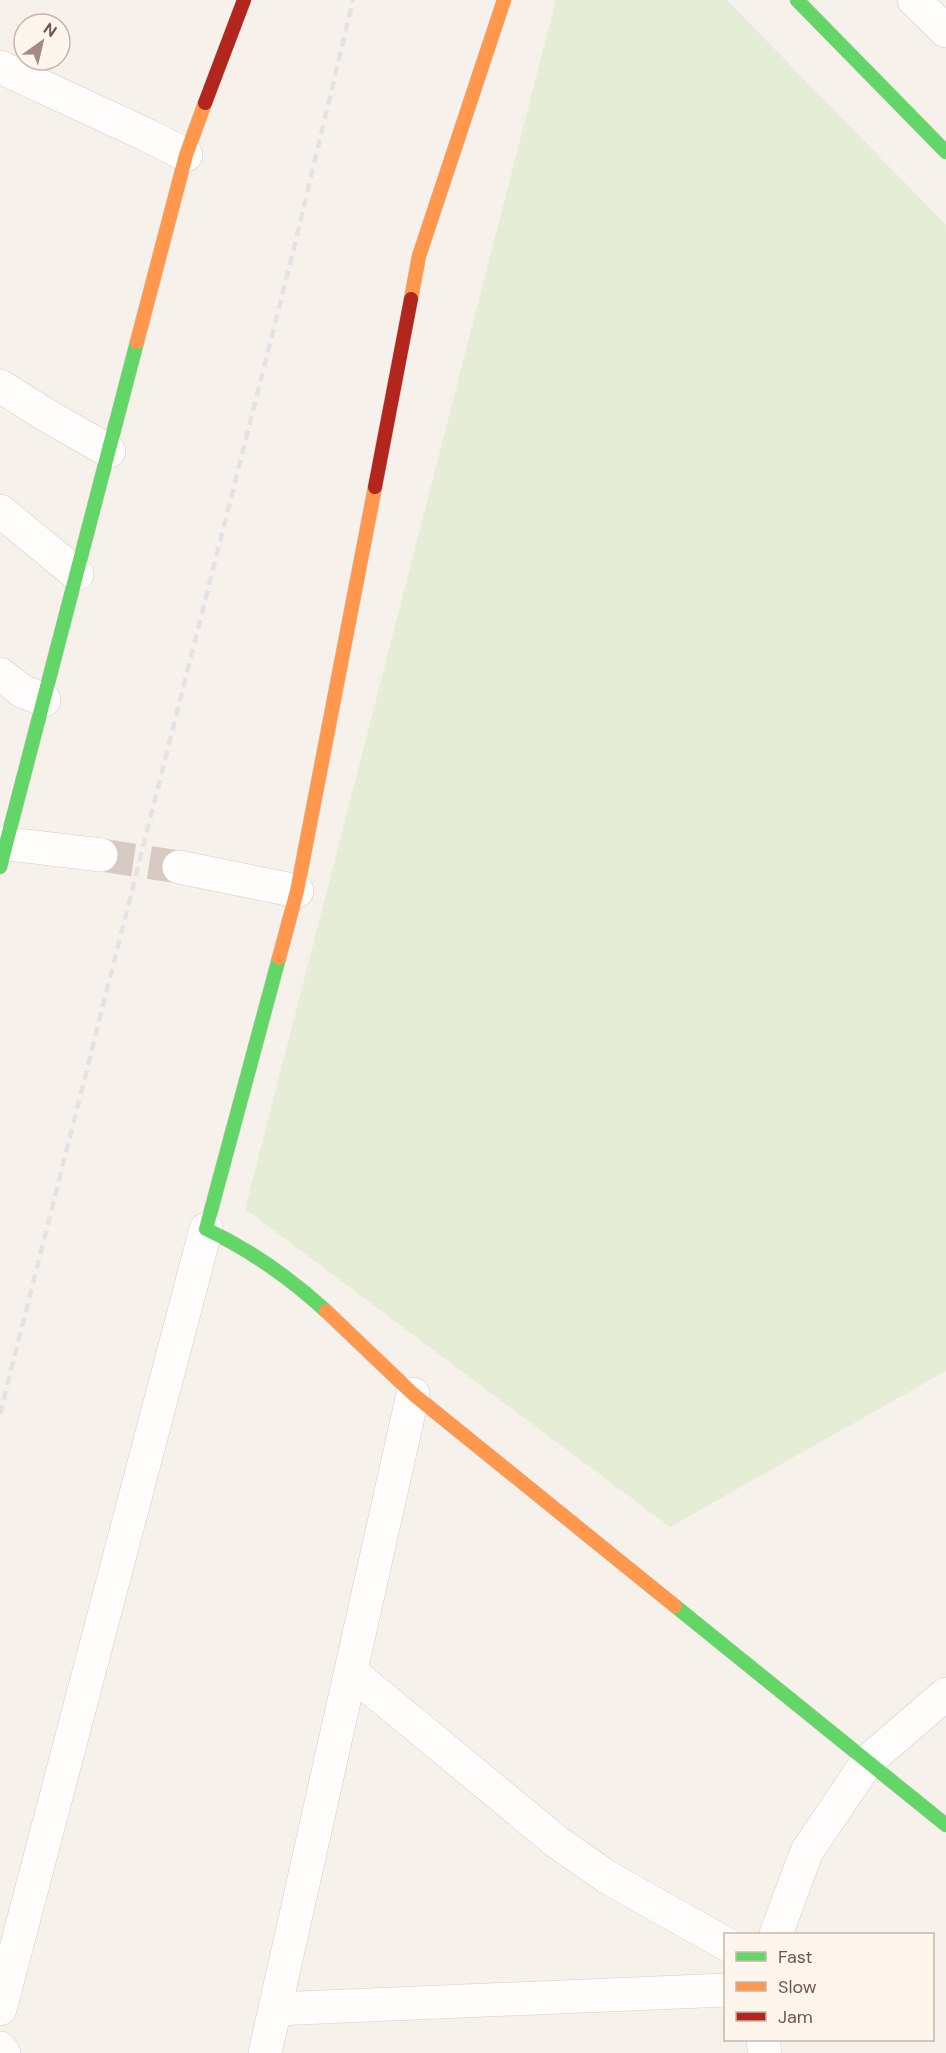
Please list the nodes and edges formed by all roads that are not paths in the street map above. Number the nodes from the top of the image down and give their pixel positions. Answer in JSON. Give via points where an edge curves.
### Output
{"nodes":[{"id":1,"x":244,"y":0,"type":"edge"},
{"id":2,"x":504,"y":0,"type":"edge"},
{"id":3,"x":797,"y":0,"type":"edge"},
{"id":4,"x":914,"y":0,"type":"edge"},
{"id":5,"x":946,"y":31,"type":"edge"},
{"id":6,"x":1,"y":69,"type":"edge"},
{"id":7,"x":946,"y":152,"type":"edge"},
{"id":8,"x":186,"y":155,"type":"junction"},
{"id":9,"x":0,"y":386,"type":"edge"},
{"id":10,"x":109,"y":451,"type":"junction"},
{"id":11,"x":0,"y":511,"type":"edge"},
{"id":12,"x":77,"y":574,"type":"junction"},
{"id":13,"x":0,"y":674,"type":"edge"},
{"id":14,"x":44,"y":700,"type":"junction"},
{"id":15,"x":2,"y":852,"type":"edge"},
{"id":16,"x":101,"y":855,"type":"tunnel mouth"},
{"id":17,"x":178,"y":867,"type":"tunnel mouth"},
{"id":18,"x":297,"y":891,"type":"junction"},
{"id":19,"x":206,"y":1229,"type":"junction"},
{"id":20,"x":413,"y":1394,"type":"junction"},
{"id":21,"x":351,"y":1672,"type":"junction"},
{"id":22,"x":946,"y":1695,"type":"edge"},
{"id":23,"x":868,"y":1761,"type":"junction"},
{"id":24,"x":946,"y":1825,"type":"edge"},
{"id":25,"x":777,"y":1933,"type":"edge"},
{"id":26,"x":724,"y":1943,"type":"edge"},
{"id":27,"x":724,"y":1990,"type":"edge"},
{"id":28,"x":0,"y":2009,"type":"edge"},
{"id":29,"x":275,"y":2009,"type":"junction"},
{"id":30,"x":0,"y":2048,"type":"edge"},
{"id":31,"x":4,"y":2053,"type":"edge"},
{"id":32,"x":265,"y":2053,"type":"edge"}],
"edges":[{"from":1,"to":8,"type":"street"},
{"from":2,"to":18,"type":"street","via":[[419,256]]},
{"from":3,"to":7,"type":"street"},
{"from":4,"to":5,"type":"street"},
{"from":6,"to":8,"type":"street"},
{"from":8,"to":10,"type":"street"},
{"from":9,"to":10,"type":"street"},
{"from":10,"to":12,"type":"street"},
{"from":11,"to":12,"type":"street"},
{"from":12,"to":14,"type":"street"},
{"from":13,"to":14,"type":"street","via":[[22,691]]},
{"from":14,"to":15,"type":"street"},
{"from":15,"to":16,"type":"street"},
{"from":17,"to":18,"type":"street"},
{"from":18,"to":19,"type":"street"},
{"from":19,"to":20,"type":"street","via":[[236,1243],[301,1288]]},
{"from":19,"to":28,"type":"street"},
{"from":20,"to":21,"type":"street"},
{"from":20,"to":23,"type":"street"},
{"from":21,"to":26,"type":"street","via":[[557,1842],[607,1876]]},
{"from":21,"to":29,"type":"street"},
{"from":22,"to":23,"type":"street"},
{"from":23,"to":24,"type":"street"},
{"from":23,"to":25,"type":"street","via":[[807,1851]]},
{"from":27,"to":29,"type":"street"},
{"from":29,"to":32,"type":"street"},
{"from":30,"to":31,"type":"street"}]}
